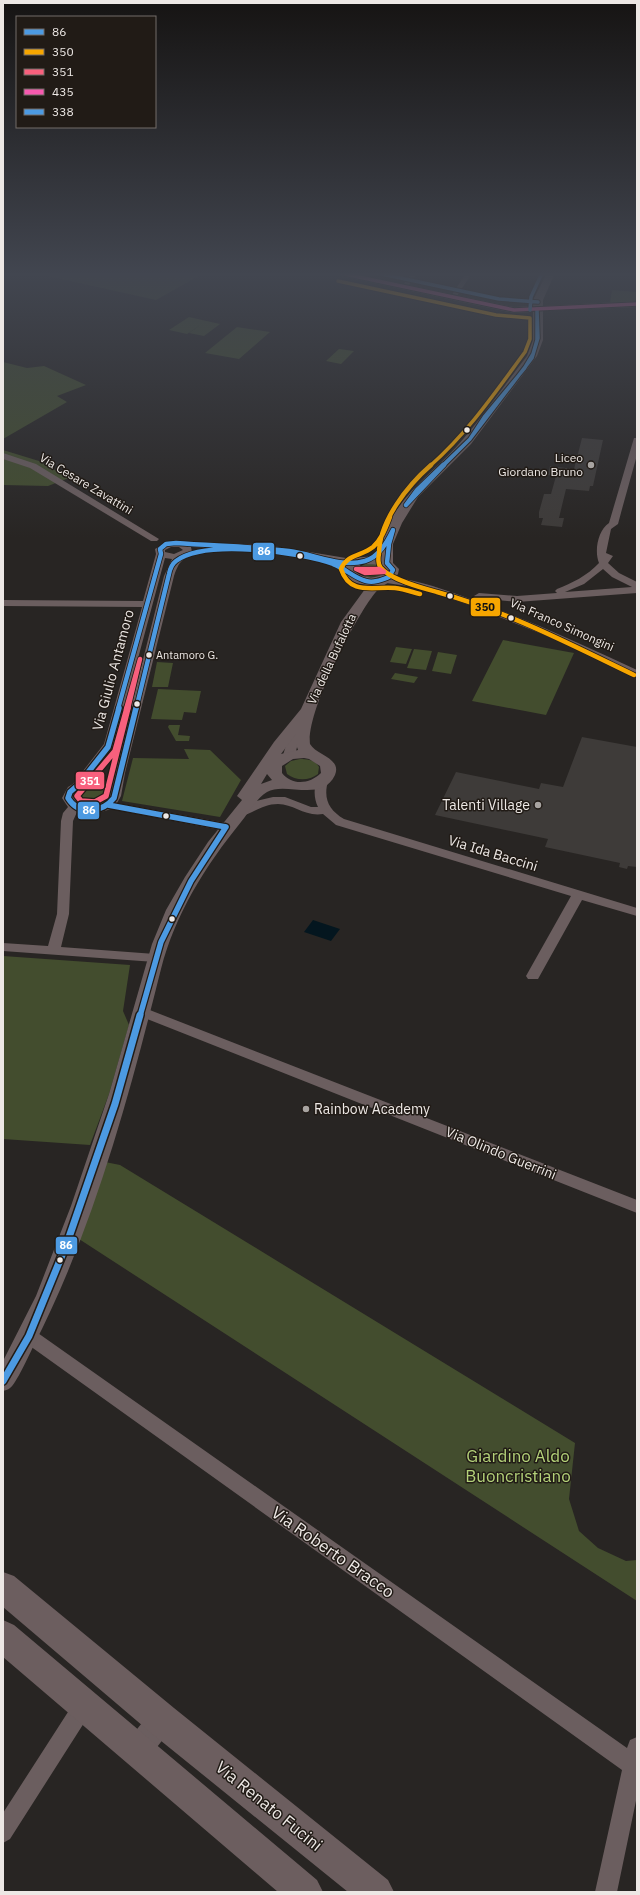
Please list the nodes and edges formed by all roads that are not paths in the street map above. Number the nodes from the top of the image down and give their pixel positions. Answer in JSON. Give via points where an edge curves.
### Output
{"nodes":[{"id":1,"x":529,"y":361,"type":"edge"},
{"id":2,"x":637,"y":440,"type":"edge"},
{"id":3,"x":3,"y":456,"type":"edge"},
{"id":4,"x":627,"y":480,"type":"junction"},
{"id":5,"x":637,"y":480,"type":"edge"},
{"id":6,"x":154,"y":539,"type":"junction"},
{"id":7,"x":179,"y":544,"type":"junction"},
{"id":8,"x":387,"y":544,"type":"junction"},
{"id":9,"x":160,"y":552,"type":"junction"},
{"id":10,"x":182,"y":556,"type":"junction"},
{"id":11,"x":364,"y":560,"type":"junction"},
{"id":12,"x":604,"y":563,"type":"junction"},
{"id":13,"x":389,"y":565,"type":"junction"},
{"id":14,"x":356,"y":577,"type":"junction"},
{"id":15,"x":382,"y":580,"type":"junction"},
{"id":16,"x":637,"y":586,"type":"edge"},
{"id":17,"x":441,"y":587,"type":"junction"},
{"id":18,"x":637,"y":590,"type":"edge"},
{"id":19,"x":448,"y":594,"type":"junction"},
{"id":20,"x":600,"y":594,"type":"junction"},
{"id":21,"x":479,"y":596,"type":"junction"},
{"id":22,"x":542,"y":597,"type":"junction"},
{"id":23,"x":3,"y":603,"type":"edge"},
{"id":24,"x":147,"y":604,"type":"junction"},
{"id":25,"x":502,"y":605,"type":"junction"},
{"id":26,"x":356,"y":608,"type":"junction"},
{"id":27,"x":520,"y":609,"type":"junction"},
{"id":28,"x":637,"y":668,"type":"edge"},
{"id":29,"x":637,"y":674,"type":"edge"},
{"id":30,"x":303,"y":715,"type":"junction"},
{"id":31,"x":289,"y":755,"type":"junction"},
{"id":32,"x":315,"y":756,"type":"junction"},
{"id":33,"x":274,"y":768,"type":"junction"},
{"id":34,"x":322,"y":781,"type":"junction"},
{"id":35,"x":284,"y":783,"type":"junction"},
{"id":36,"x":78,"y":785,"type":"junction"},
{"id":37,"x":250,"y":788,"type":"junction"},
{"id":38,"x":115,"y":793,"type":"junction"},
{"id":39,"x":108,"y":805,"type":"junction"},
{"id":40,"x":75,"y":807,"type":"junction"},
{"id":41,"x":324,"y":810,"type":"junction"},
{"id":42,"x":240,"y":813,"type":"junction"},
{"id":43,"x":226,"y":827,"type":"junction"},
{"id":44,"x":578,"y":895,"type":"junction"},
{"id":45,"x":637,"y":912,"type":"edge"},
{"id":46,"x":3,"y":947,"type":"edge"},
{"id":47,"x":53,"y":951,"type":"junction"},
{"id":48,"x":155,"y":958,"type":"junction"},
{"id":49,"x":533,"y":976,"type":"dead end"},
{"id":50,"x":142,"y":1012,"type":"junction"},
{"id":51,"x":637,"y":1207,"type":"edge"},
{"id":52,"x":29,"y":1336,"type":"junction"},
{"id":53,"x":3,"y":1381,"type":"edge"},
{"id":54,"x":5,"y":1592,"type":"edge"},
{"id":55,"x":3,"y":1636,"type":"edge"},
{"id":56,"x":84,"y":1705,"type":"junction"},
{"id":57,"x":162,"y":1720,"type":"junction"},
{"id":58,"x":138,"y":1751,"type":"junction"},
{"id":59,"x":636,"y":1760,"type":"edge"},
{"id":60,"x":3,"y":1832,"type":"edge"},
{"id":61,"x":305,"y":1892,"type":"edge"},
{"id":62,"x":376,"y":1892,"type":"edge"},
{"id":63,"x":606,"y":1892,"type":"edge"}],
"edges":[{"from":1,"to":8,"type":"street","via":[[484,416],[467,442],[413,495]]},
{"from":2,"to":4,"type":"street"},
{"from":3,"to":6,"type":"street","name":"Via Cesare Zavattini","via":[[32,466]]},
{"from":4,"to":5,"type":"street"},
{"from":4,"to":12,"type":"street"},
{"from":6,"to":7,"type":"street","name":"Via Cesare Zavattini"},
{"from":6,"to":9,"type":"street"},
{"from":7,"to":9,"type":"street","via":[[164,546]]},
{"from":7,"to":10,"type":"street","via":[[188,549]]},
{"from":7,"to":11,"type":"street","name":"Via Cesare Zavattini","via":[[267,548],[346,560]]},
{"from":8,"to":11,"type":"street"},
{"from":8,"to":13,"type":"street"},
{"from":9,"to":10,"type":"street","via":[[171,557]]},
{"from":9,"to":24,"type":"street","name":"Via Giulio Antamoro"},
{"from":10,"to":14,"type":"street","via":[[208,549],[278,553],[334,564]]},
{"from":10,"to":38,"type":"street","via":[[174,562],[169,576]]},
{"from":11,"to":13,"type":"street"},
{"from":11,"to":14,"type":"street","via":[[350,567],[349,571]]},
{"from":12,"to":16,"type":"street","via":[[617,575]]},
{"from":12,"to":22,"type":"street","via":[[578,584]]},
{"from":13,"to":15,"type":"street","name":"Via della Bufalotta","via":[[392,574]]},
{"from":13,"to":17,"type":"street","name":"Via Franco Simongini"},
{"from":14,"to":15,"type":"street","via":[[371,582]]},
{"from":14,"to":26,"type":"street","name":"Via della Bufalotta","via":[[361,592]]},
{"from":15,"to":17,"type":"street","name":"Via Franco Simongini"},
{"from":15,"to":26,"type":"street","name":"Via della Bufalotta","via":[[372,587]]},
{"from":17,"to":19,"type":"street","name":"Via Franco Simongini"},
{"from":17,"to":21,"type":"street","name":"Via Franco Simongini"},
{"from":18,"to":20,"type":"street"},
{"from":19,"to":25,"type":"street","via":[[490,605]]},
{"from":19,"to":29,"type":"street","name":"Via Franco Simongini","via":[[523,621]]},
{"from":20,"to":22,"type":"street"},
{"from":20,"to":27,"type":"street"},
{"from":21,"to":22,"type":"street","via":[[510,599]]},
{"from":21,"to":25,"type":"street","name":"Via Franco Simongini"},
{"from":23,"to":24,"type":"street"},
{"from":24,"to":36,"type":"street","name":"Via Giulio Antamoro","via":[[108,747]]},
{"from":25,"to":27,"type":"street","name":"Via Franco Simongini"},
{"from":26,"to":30,"type":"street","name":"Via della Bufalotta"},
{"from":27,"to":28,"type":"street","name":"Via Franco Simongini"},
{"from":30,"to":31,"type":"street","name":"Via della Bufalotta"},
{"from":30,"to":32,"type":"street","name":"Via della Bufalotta","via":[[303,742],[306,751]]},
{"from":30,"to":37,"type":"street","name":"Via della Bufalotta"},
{"from":31,"to":32,"type":"street"},
{"from":31,"to":33,"type":"street","name":"Via della Bufalotta","via":[[278,761]]},
{"from":32,"to":34,"type":"street","name":"Via della Bufalotta","via":[[326,762],[329,768]]},
{"from":33,"to":35,"type":"street","via":[[276,778]]},
{"from":33,"to":37,"type":"street","name":"Via della Bufalotta"},
{"from":34,"to":35,"type":"street","name":"Via della Bufalotta","via":[[305,786]]},
{"from":34,"to":41,"type":"street","via":[[319,794]]},
{"from":35,"to":42,"type":"street","name":"Via della Bufalotta","via":[[269,785],[260,790]]},
{"from":36,"to":38,"type":"street","via":[[88,782],[101,783],[112,788]]},
{"from":36,"to":40,"type":"street","name":"Via Giulio Antamoro","via":[[68,796]]},
{"from":37,"to":43,"type":"street","name":"Via della Bufalotta"},
{"from":38,"to":39,"type":"street"},
{"from":39,"to":40,"type":"street","via":[[92,810]]},
{"from":39,"to":43,"type":"street"},
{"from":40,"to":47,"type":"street","via":[[69,813],[67,821],[63,914]]},
{"from":41,"to":42,"type":"street","via":[[310,812],[288,802],[274,800],[255,805]]},
{"from":41,"to":44,"type":"street","name":"Via Ida Baccini","via":[[340,822]]},
{"from":42,"to":43,"type":"street","name":"Via della Bufalotta"},
{"from":43,"to":48,"type":"street","name":"Via della Bufalotta","via":[[186,890],[166,929]]},
{"from":44,"to":45,"type":"street","name":"Via Ida Baccini"},
{"from":44,"to":49,"type":"street"},
{"from":46,"to":47,"type":"street"},
{"from":47,"to":48,"type":"street"},
{"from":48,"to":50,"type":"street","name":"Via della Bufalotta"},
{"from":50,"to":51,"type":"street","name":"Via Olindo Guerrini"},
{"from":50,"to":52,"type":"street","name":"Via della Bufalotta","via":[[102,1146],[67,1244]]},
{"from":52,"to":53,"type":"street","name":"Via della Bufalotta"},
{"from":52,"to":59,"type":"street","name":"Via Roberto Bracco"},
{"from":54,"to":57,"type":"main road","name":"Via Renato Fucini"},
{"from":55,"to":56,"type":"main road"},
{"from":56,"to":58,"type":"main road"},
{"from":56,"to":60,"type":"street"},
{"from":57,"to":58,"type":"street"},
{"from":57,"to":62,"type":"main road","name":"Via Renato Fucini"},
{"from":58,"to":61,"type":"main road"},
{"from":59,"to":63,"type":"street"}]}
